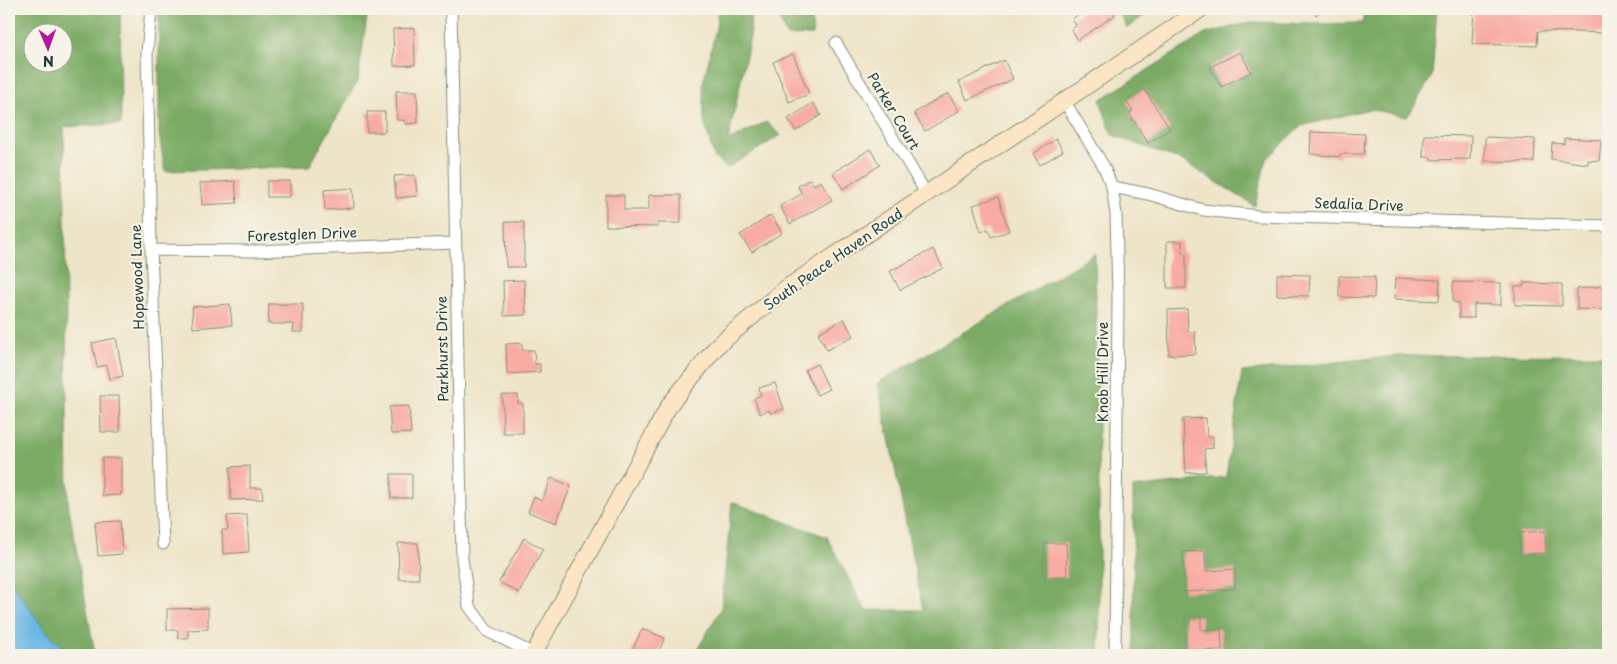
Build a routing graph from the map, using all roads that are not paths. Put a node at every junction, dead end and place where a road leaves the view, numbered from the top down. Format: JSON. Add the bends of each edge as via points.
{"nodes":[{"id":1,"x":151,"y":9,"type":"edge"},
{"id":2,"x":451,"y":9,"type":"edge"},
{"id":3,"x":1201,"y":9,"type":"edge"},
{"id":4,"x":836,"y":44,"type":"dead end"},
{"id":5,"x":1065,"y":102,"type":"junction"},
{"id":6,"x":1112,"y":187,"type":"junction"},
{"id":7,"x":926,"y":193,"type":"junction"},
{"id":8,"x":1608,"y":226,"type":"edge"},
{"id":9,"x":455,"y":243,"type":"junction"},
{"id":10,"x":150,"y":250,"type":"junction"},
{"id":11,"x":163,"y":544,"type":"dead end"},
{"id":12,"x":533,"y":655,"type":"edge"},
{"id":13,"x":1115,"y":655,"type":"edge"}],
"edges":[{"from":1,"to":10,"type":"street","name":"Hopewood Lane","via":[[147,53]]},
{"from":2,"to":9,"type":"street","name":"Parkhurst Drive"},
{"from":3,"to":5,"type":"main road","name":"South Peace Haven Road"},
{"from":4,"to":7,"type":"street","name":"Parker Court"},
{"from":5,"to":6,"type":"street","name":"Knob Hill Drive","via":[[1104,167]]},
{"from":5,"to":7,"type":"main road","name":"South Peace Haven Road"},
{"from":6,"to":8,"type":"street","name":"Sedalia Drive","via":[[1203,210],[1259,216]]},
{"from":6,"to":13,"type":"street","name":"Knob Hill Drive","via":[[1118,287]]},
{"from":7,"to":12,"type":"main road","name":"South Peace Haven Road","via":[[786,289],[718,345],[670,404]]},
{"from":9,"to":10,"type":"street","name":"Forestglen Drive","via":[[255,251]]},
{"from":9,"to":12,"type":"street","name":"Parkhurst Drive","via":[[462,559],[469,606],[487,631]]},
{"from":10,"to":11,"type":"street","name":"Hopewood Lane"}]}
